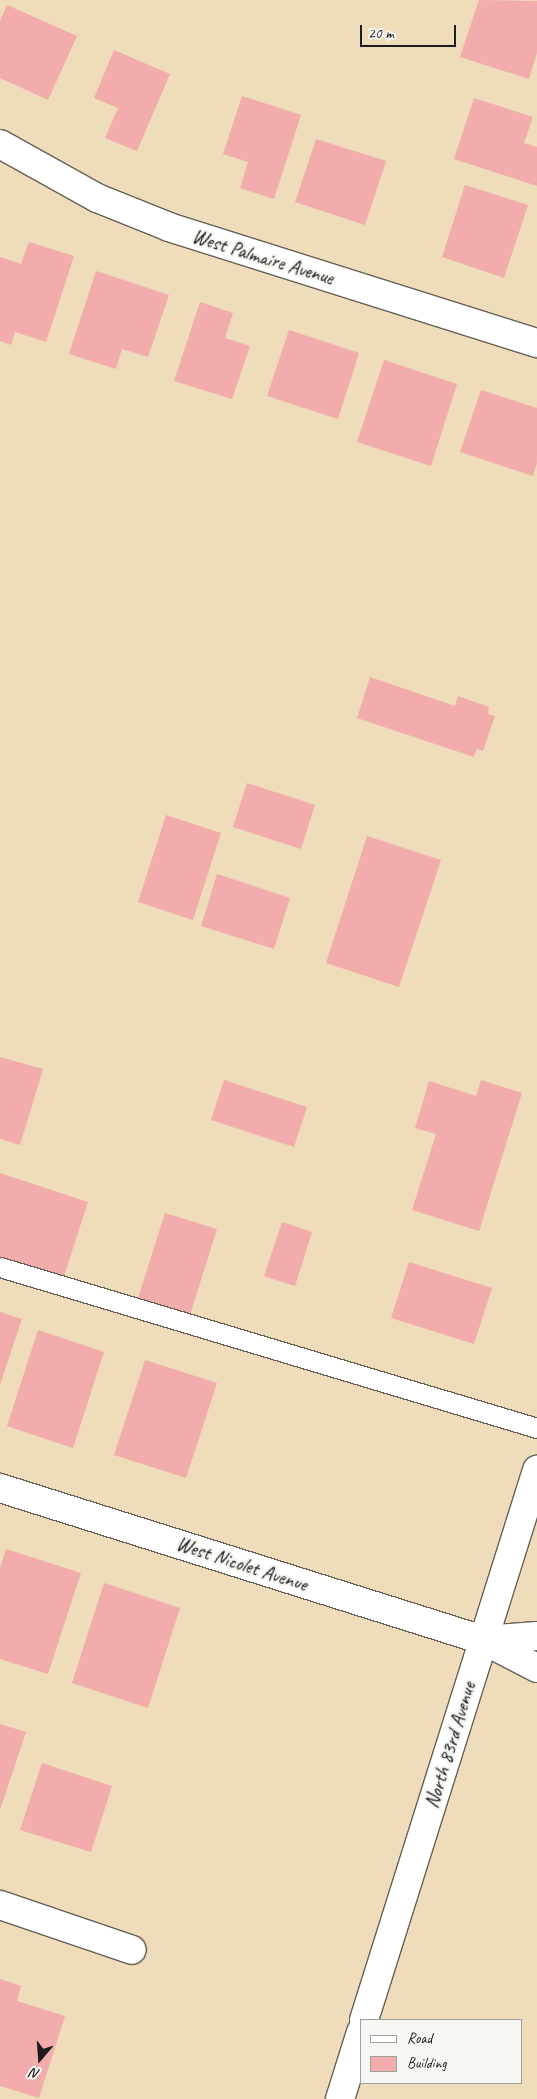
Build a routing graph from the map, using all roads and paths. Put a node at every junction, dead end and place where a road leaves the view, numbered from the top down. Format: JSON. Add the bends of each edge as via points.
{"nodes":[{"id":1,"x":0,"y":144,"type":"edge"},
{"id":2,"x":537,"y":343,"type":"edge"},
{"id":3,"x":0,"y":1266,"type":"edge"},
{"id":4,"x":537,"y":1428,"type":"edge"},
{"id":5,"x":537,"y":1470,"type":"edge"},
{"id":6,"x":0,"y":1488,"type":"edge"},
{"id":7,"x":537,"y":1636,"type":"edge"},
{"id":8,"x":483,"y":1640,"type":"junction"},
{"id":9,"x":537,"y":1668,"type":"edge"},
{"id":10,"x":0,"y":1904,"type":"edge"},
{"id":11,"x":132,"y":1950,"type":"dead end"},
{"id":12,"x":364,"y":2019,"type":"edge"},
{"id":13,"x":360,"y":2035,"type":"edge"},
{"id":14,"x":340,"y":2099,"type":"edge"}],
"edges":[{"from":1,"to":2,"type":"street","name":"West Palmaire Avenue","via":[[97,198],[169,227]]},
{"from":3,"to":4,"type":"lane"},
{"from":5,"to":8,"type":"street","name":"North 83rd Avenue"},
{"from":6,"to":8,"type":"street","name":"West Nicolet Avenue"},
{"from":7,"to":8,"type":"street"},
{"from":8,"to":9,"type":"street"},
{"from":8,"to":12,"type":"street","name":"North 83rd Avenue"},
{"from":10,"to":11,"type":"street"},
{"from":13,"to":14,"type":"street"}]}
